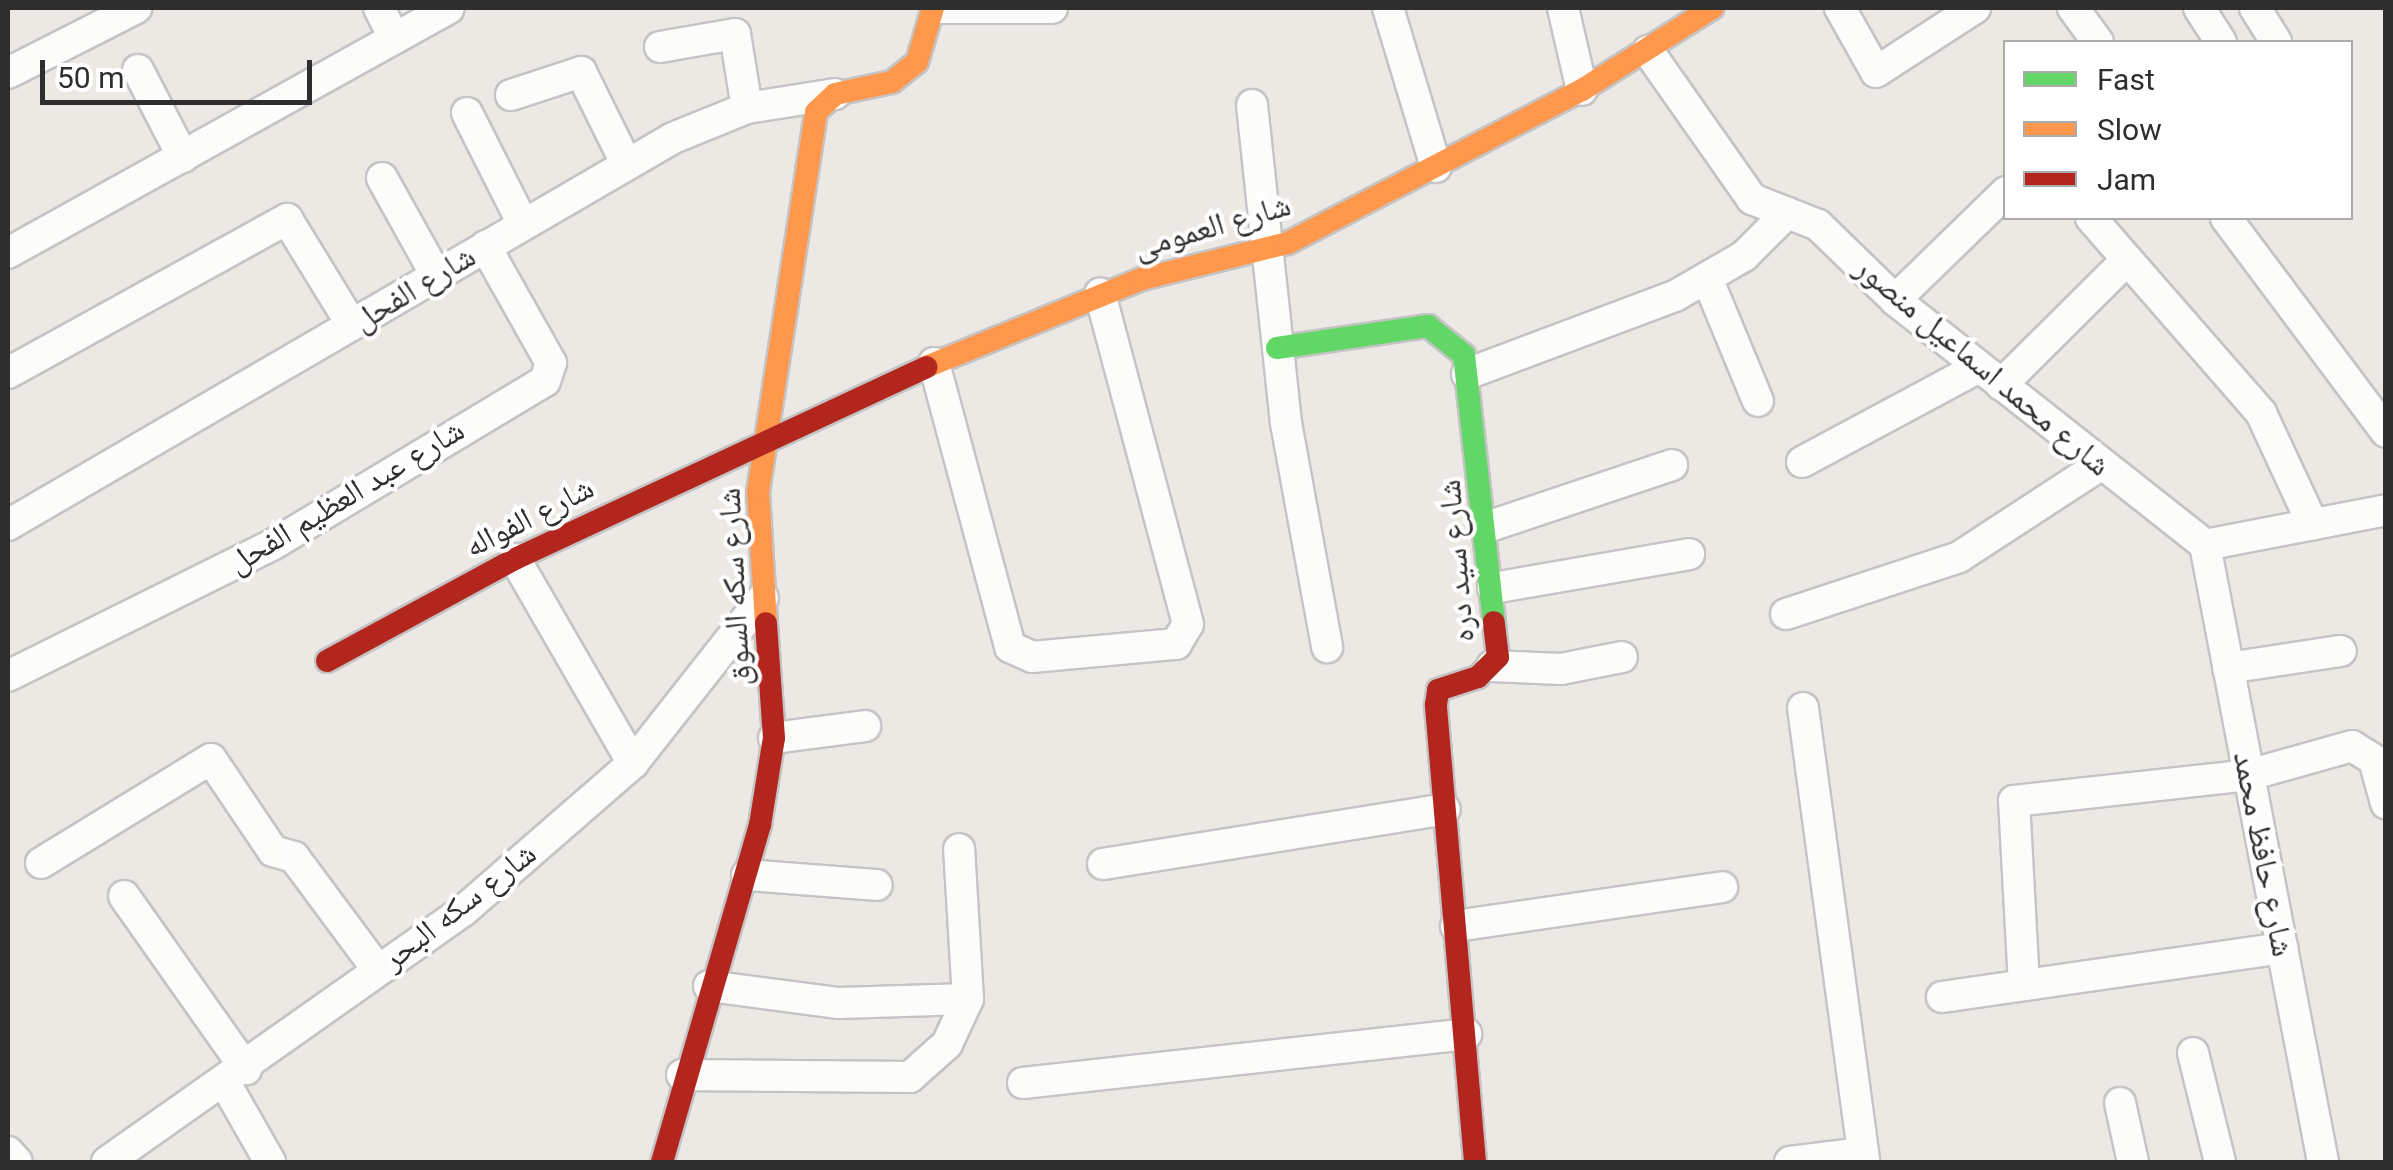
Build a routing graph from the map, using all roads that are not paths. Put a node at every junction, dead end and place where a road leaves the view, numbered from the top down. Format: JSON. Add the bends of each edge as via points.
{"nodes":[{"id":1,"x":136,"y":8,"type":"edge"},
{"id":2,"x":380,"y":8,"type":"edge"},
{"id":3,"x":449,"y":8,"type":"edge"},
{"id":4,"x":935,"y":8,"type":"edge"},
{"id":5,"x":1052,"y":8,"type":"edge"},
{"id":6,"x":1388,"y":8,"type":"edge"},
{"id":7,"x":1563,"y":8,"type":"edge"},
{"id":8,"x":1712,"y":8,"type":"edge"},
{"id":9,"x":1840,"y":8,"type":"edge"},
{"id":10,"x":1975,"y":8,"type":"edge"},
{"id":11,"x":2073,"y":8,"type":"edge"},
{"id":12,"x":2199,"y":8,"type":"edge"},
{"id":13,"x":2255,"y":8,"type":"edge"},
{"id":14,"x":394,"y":38,"type":"junction"},
{"id":15,"x":2097,"y":40,"type":"edge"},
{"id":16,"x":2220,"y":40,"type":"edge"},
{"id":17,"x":2275,"y":40,"type":"edge"},
{"id":18,"x":660,"y":47,"type":"dead end"},
{"id":19,"x":1648,"y":51,"type":"junction"},
{"id":20,"x":138,"y":70,"type":"dead end"},
{"id":21,"x":8,"y":73,"type":"edge"},
{"id":22,"x":1582,"y":90,"type":"junction"},
{"id":23,"x":835,"y":94,"type":"junction"},
{"id":24,"x":511,"y":95,"type":"dead end"},
{"id":25,"x":1252,"y":104,"type":"dead end"},
{"id":26,"x":747,"y":108,"type":"junction"},
{"id":27,"x":467,"y":113,"type":"dead end"},
{"id":28,"x":183,"y":156,"type":"junction"},
{"id":29,"x":626,"y":163,"type":"junction"},
{"id":30,"x":1436,"y":167,"type":"junction"},
{"id":31,"x":382,"y":178,"type":"dead end"},
{"id":32,"x":2003,"y":195,"type":"edge"},
{"id":33,"x":1787,"y":213,"type":"junction"},
{"id":34,"x":2093,"y":220,"type":"edge"},
{"id":35,"x":2227,"y":220,"type":"edge"},
{"id":36,"x":522,"y":222,"type":"junction"},
{"id":37,"x":10,"y":246,"type":"edge"},
{"id":38,"x":484,"y":246,"type":"junction"},
{"id":39,"x":1265,"y":250,"type":"junction"},
{"id":40,"x":2126,"y":261,"type":"junction"},
{"id":41,"x":436,"y":275,"type":"junction"},
{"id":42,"x":1707,"y":278,"type":"junction"},
{"id":43,"x":1100,"y":294,"type":"junction"},
{"id":44,"x":1895,"y":300,"type":"junction"},
{"id":45,"x":352,"y":325,"type":"junction"},
{"id":46,"x":1277,"y":348,"type":"junction"},
{"id":47,"x":934,"y":363,"type":"junction"},
{"id":48,"x":8,"y":373,"type":"edge"},
{"id":49,"x":1467,"y":374,"type":"junction"},
{"id":50,"x":1990,"y":376,"type":"junction"},
{"id":51,"x":1758,"y":401,"type":"dead end"},
{"id":52,"x":2386,"y":432,"type":"edge"},
{"id":53,"x":764,"y":438,"type":"junction"},
{"id":54,"x":1802,"y":462,"type":"dead end"},
{"id":55,"x":2100,"y":465,"type":"junction"},
{"id":56,"x":1672,"y":466,"type":"dead end"},
{"id":57,"x":2386,"y":510,"type":"edge"},
{"id":58,"x":8,"y":525,"type":"edge"},
{"id":59,"x":2313,"y":525,"type":"junction"},
{"id":60,"x":1490,"y":526,"type":"junction"},
{"id":61,"x":2204,"y":545,"type":"junction"},
{"id":62,"x":1688,"y":554,"type":"dead end"},
{"id":63,"x":516,"y":559,"type":"junction"},
{"id":64,"x":1493,"y":588,"type":"junction"},
{"id":65,"x":763,"y":598,"type":"junction"},
{"id":66,"x":1786,"y":614,"type":"dead end"},
{"id":67,"x":1328,"y":647,"type":"dead end"},
{"id":68,"x":2341,"y":651,"type":"dead end"},
{"id":69,"x":1622,"y":657,"type":"dead end"},
{"id":70,"x":327,"y":661,"type":"dead end"},
{"id":71,"x":1492,"y":666,"type":"junction"},
{"id":72,"x":2228,"y":668,"type":"junction"},
{"id":73,"x":8,"y":676,"type":"edge"},
{"id":74,"x":1803,"y":708,"type":"dead end"},
{"id":75,"x":865,"y":726,"type":"dead end"},
{"id":76,"x":774,"y":738,"type":"junction"},
{"id":77,"x":633,"y":763,"type":"junction"},
{"id":78,"x":2249,"y":774,"type":"junction"},
{"id":79,"x":2386,"y":803,"type":"edge"},
{"id":80,"x":1446,"y":810,"type":"junction"},
{"id":81,"x":959,"y":849,"type":"dead end"},
{"id":82,"x":41,"y":863,"type":"dead end"},
{"id":83,"x":1103,"y":864,"type":"dead end"},
{"id":84,"x":747,"y":875,"type":"junction"},
{"id":85,"x":877,"y":885,"type":"dead end"},
{"id":86,"x":1722,"y":886,"type":"dead end"},
{"id":87,"x":124,"y":896,"type":"dead end"},
{"id":88,"x":1456,"y":926,"type":"junction"},
{"id":89,"x":2282,"y":948,"type":"junction"},
{"id":90,"x":378,"y":970,"type":"junction"},
{"id":91,"x":2024,"y":985,"type":"junction"},
{"id":92,"x":709,"y":986,"type":"junction"},
{"id":93,"x":1942,"y":997,"type":"dead end"},
{"id":94,"x":968,"y":999,"type":"junction"},
{"id":95,"x":1466,"y":1034,"type":"junction"},
{"id":96,"x":2193,"y":1053,"type":"dead end"},
{"id":97,"x":682,"y":1075,"type":"junction"},
{"id":98,"x":236,"y":1076,"type":"junction"},
{"id":99,"x":1024,"y":1083,"type":"dead end"},
{"id":100,"x":2120,"y":1103,"type":"dead end"},
{"id":101,"x":8,"y":1152,"type":"edge"},
{"id":102,"x":1863,"y":1158,"type":"edge"},
{"id":103,"x":16,"y":1162,"type":"edge"},
{"id":104,"x":107,"y":1162,"type":"edge"},
{"id":105,"x":270,"y":1162,"type":"edge"},
{"id":106,"x":662,"y":1162,"type":"edge"},
{"id":107,"x":1474,"y":1162,"type":"edge"},
{"id":108,"x":1790,"y":1162,"type":"edge"},
{"id":109,"x":2133,"y":1162,"type":"edge"},
{"id":110,"x":2220,"y":1162,"type":"edge"},
{"id":111,"x":2323,"y":1162,"type":"edge"}],
"edges":[{"from":1,"to":21,"type":"street"},
{"from":2,"to":14,"type":"street"},
{"from":3,"to":14,"type":"street"},
{"from":4,"to":5,"type":"street"},
{"from":4,"to":23,"type":"street","via":[[918,62],[892,82]]},
{"from":6,"to":30,"type":"street"},
{"from":7,"to":22,"type":"street"},
{"from":8,"to":19,"type":"street","name":"شارع العمومى"},
{"from":9,"to":10,"type":"street","via":[[1876,72]]},
{"from":11,"to":15,"type":"street"},
{"from":12,"to":16,"type":"street"},
{"from":13,"to":17,"type":"street"},
{"from":14,"to":28,"type":"street"},
{"from":18,"to":26,"type":"street","via":[[735,34]]},
{"from":19,"to":22,"type":"street","name":"شارع العمومى"},
{"from":19,"to":33,"type":"street","name":"شارع محمد اسماعيل منصور","via":[[1738,185]]},
{"from":20,"to":28,"type":"street"},
{"from":22,"to":30,"type":"street","name":"شارع العمومى"},
{"from":23,"to":26,"type":"street","name":"شارع الفحل"},
{"from":23,"to":53,"type":"street","name":"شارع سكه السوق","via":[[816,112]]},
{"from":24,"to":29,"type":"street","via":[[581,72]]},
{"from":25,"to":39,"type":"street"},
{"from":26,"to":29,"type":"street","name":"شارع الفحل"},
{"from":27,"to":36,"type":"street"},
{"from":28,"to":37,"type":"street"},
{"from":29,"to":36,"type":"street","name":"شارع الفحل"},
{"from":30,"to":39,"type":"street","name":"شارع العمومى"},
{"from":31,"to":41,"type":"street"},
{"from":32,"to":44,"type":"street"},
{"from":33,"to":42,"type":"street"},
{"from":33,"to":44,"type":"street","name":"شارع محمد اسماعيل منصور","via":[[1818,225]]},
{"from":34,"to":40,"type":"street"},
{"from":35,"to":52,"type":"street"},
{"from":36,"to":38,"type":"street","name":"شارع الفحل"},
{"from":38,"to":41,"type":"street","name":"شارع الفحل"},
{"from":38,"to":73,"type":"street","name":"شارع عبد العظيم الفحل","via":[[551,363],[545,380],[272,545]]},
{"from":39,"to":43,"type":"street","name":"شارع العمومى"},
{"from":39,"to":46,"type":"street"},
{"from":40,"to":50,"type":"street"},
{"from":40,"to":59,"type":"street","via":[[2275,437]]},
{"from":41,"to":45,"type":"street","name":"شارع الفحل"},
{"from":42,"to":49,"type":"street","via":[[1536,356]]},
{"from":42,"to":51,"type":"street"},
{"from":43,"to":47,"type":"street","name":"شارع العمومى"},
{"from":43,"to":47,"type":"street","via":[[1188,634],[1176,644],[1032,657],[1006,639]]},
{"from":44,"to":50,"type":"street","name":"شارع محمد اسماعيل منصور"},
{"from":45,"to":48,"type":"street","via":[[287,219]]},
{"from":45,"to":58,"type":"street","name":"شارع الفحل"},
{"from":46,"to":49,"type":"street","name":"شارع سيد دره","via":[[1428,326],[1464,355]]},
{"from":46,"to":67,"type":"street"},
{"from":47,"to":53,"type":"street","name":"شارع العمومى"},
{"from":49,"to":60,"type":"street","name":"شارع سيد دره"},
{"from":50,"to":54,"type":"street"},
{"from":50,"to":55,"type":"street","name":"شارع محمد اسماعيل منصور"},
{"from":53,"to":63,"type":"street","name":"شارع الفواله"},
{"from":53,"to":65,"type":"street","name":"شارع سكه السوق","via":[[756,514]]},
{"from":55,"to":61,"type":"street","name":"شارع محمد اسماعيل منصور"},
{"from":55,"to":66,"type":"street","via":[[1960,557]]},
{"from":56,"to":60,"type":"street"},
{"from":57,"to":59,"type":"street"},
{"from":59,"to":61,"type":"street"},
{"from":60,"to":64,"type":"street","name":"شارع سيد دره"},
{"from":61,"to":72,"type":"street","name":"شارع حافظ محمد"},
{"from":62,"to":64,"type":"street"},
{"from":63,"to":70,"type":"street","name":"شارع الفواله"},
{"from":63,"to":77,"type":"street"},
{"from":64,"to":71,"type":"street","name":"شارع سيد دره"},
{"from":65,"to":76,"type":"street","name":"شارع سكه السوق"},
{"from":65,"to":77,"type":"street","name":"شارع سكه البحر"},
{"from":68,"to":72,"type":"street"},
{"from":69,"to":71,"type":"street","via":[[1561,669]]},
{"from":71,"to":80,"type":"street","name":"شارع سيد دره","via":[[1438,690]]},
{"from":72,"to":78,"type":"street","name":"شارع حافظ محمد"},
{"from":74,"to":102,"type":"street"},
{"from":75,"to":76,"type":"street"},
{"from":76,"to":84,"type":"street","name":"شارع سكه السوق"},
{"from":77,"to":90,"type":"street","name":"شارع سكه البحر","via":[[463,911]]},
{"from":78,"to":79,"type":"street","via":[[2352,746],[2374,760]]},
{"from":78,"to":89,"type":"street","name":"شارع حافظ محمد"},
{"from":78,"to":91,"type":"street","via":[[2010,806]]},
{"from":80,"to":83,"type":"street"},
{"from":80,"to":88,"type":"street","name":"شارع سيد دره"},
{"from":81,"to":94,"type":"street"},
{"from":82,"to":90,"type":"street","via":[[212,759],[272,851],[294,857]]},
{"from":84,"to":85,"type":"street"},
{"from":84,"to":92,"type":"street","name":"شارع سكه السوق"},
{"from":86,"to":88,"type":"street"},
{"from":87,"to":98,"type":"street"},
{"from":88,"to":95,"type":"street","name":"شارع سيد دره"},
{"from":89,"to":91,"type":"street"},
{"from":89,"to":111,"type":"street","name":"شارع حافظ محمد"},
{"from":90,"to":98,"type":"street","name":"شارع سكه البحر"},
{"from":91,"to":93,"type":"street"},
{"from":92,"to":94,"type":"street","via":[[820,1002]]},
{"from":92,"to":97,"type":"street","name":"شارع سكه السوق"},
{"from":94,"to":97,"type":"street","via":[[947,1044],[910,1077]]},
{"from":95,"to":99,"type":"street"},
{"from":95,"to":107,"type":"street","name":"شارع سيد دره"},
{"from":96,"to":110,"type":"street"},
{"from":97,"to":106,"type":"street","name":"شارع سكه السوق"},
{"from":98,"to":104,"type":"street","name":"شارع سكه البحر"},
{"from":98,"to":105,"type":"street"},
{"from":100,"to":109,"type":"street"},
{"from":101,"to":103,"type":"street"},
{"from":102,"to":108,"type":"street"}]}
